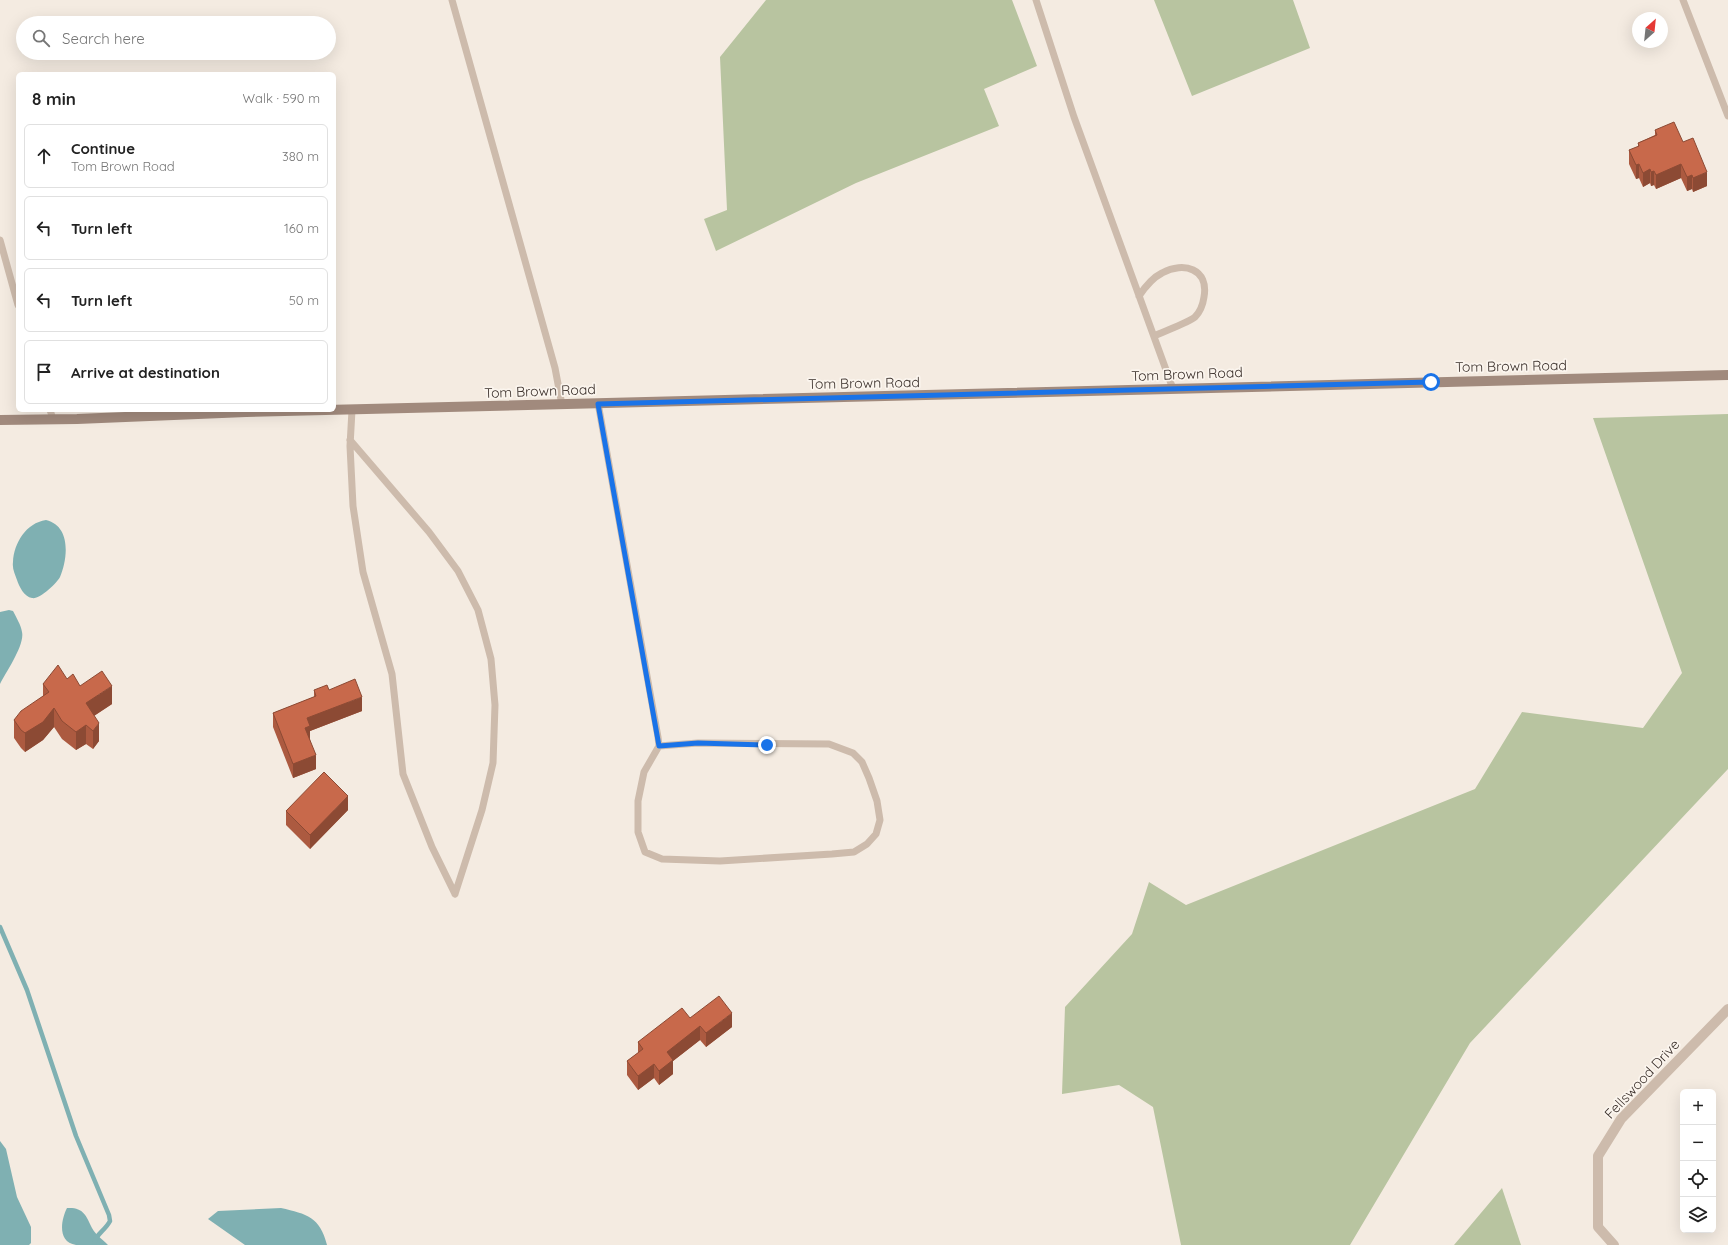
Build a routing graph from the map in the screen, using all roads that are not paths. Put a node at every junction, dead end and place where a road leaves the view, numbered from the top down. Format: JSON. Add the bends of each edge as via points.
{"nodes":[{"id":1,"x":452,"y":0,"type":"edge"},
{"id":2,"x":1036,"y":0,"type":"edge"},
{"id":3,"x":1683,"y":0,"type":"edge"},
{"id":4,"x":1728,"y":116,"type":"edge"},
{"id":5,"x":0,"y":240,"type":"edge"},
{"id":6,"x":1139,"y":296,"type":"junction"},
{"id":7,"x":16,"y":299,"type":"edge"},
{"id":8,"x":1154,"y":336,"type":"junction"},
{"id":9,"x":1728,"y":375,"type":"edge"},
{"id":10,"x":1173,"y":389,"type":"junction"},
{"id":11,"x":562,"y":404,"type":"junction"},
{"id":12,"x":598,"y":404,"type":"junction"},
{"id":13,"x":336,"y":410,"type":"edge"},
{"id":14,"x":352,"y":410,"type":"junction"},
{"id":15,"x":202,"y":412,"type":"edge"},
{"id":16,"x":51,"y":414,"type":"edge"},
{"id":17,"x":0,"y":420,"type":"edge"},
{"id":18,"x":350,"y":440,"type":"junction"},
{"id":19,"x":659,"y":746,"type":"junction"},
{"id":20,"x":1728,"y":1009,"type":"edge"},
{"id":21,"x":1614,"y":1245,"type":"edge"}],
"edges":[{"from":1,"to":11,"type":"lane","via":[[555,368]]},
{"from":2,"to":6,"type":"lane","via":[[1074,117]]},
{"from":3,"to":4,"type":"lane"},
{"from":5,"to":7,"type":"lane"},
{"from":6,"to":8,"type":"lane"},
{"from":6,"to":8,"type":"lane","via":[[1148,283],[1162,272],[1181,267],[1189,268],[1199,273],[1203,279],[1205,291],[1202,306],[1195,317]]},
{"from":8,"to":10,"type":"lane"},
{"from":9,"to":10,"type":"street","name":"Tom Brown Road"},
{"from":10,"to":12,"type":"street","name":"Tom Brown Road"},
{"from":11,"to":12,"type":"street","name":"Tom Brown Road"},
{"from":11,"to":14,"type":"street","name":"Tom Brown Road"},
{"from":12,"to":19,"type":"lane"},
{"from":13,"to":14,"type":"street","name":"Tom Brown Road"},
{"from":14,"to":18,"type":"lane"},
{"from":15,"to":16,"type":"street","name":"Tom Brown Road"},
{"from":16,"to":17,"type":"street","name":"Tom Brown Road"},
{"from":18,"to":18,"type":"lane","via":[[353,506],[364,572],[392,674],[403,774],[432,847],[455,894],[482,810],[493,763],[495,705],[491,658],[478,610],[458,571],[429,532]]},
{"from":19,"to":19,"type":"lane","via":[[644,772],[638,801],[638,832],[645,852],[650,855],[662,859],[720,861],[854,852],[867,844],[876,834],[880,820],[869,778],[862,762],[853,753],[842,748],[829,744],[698,743]]},
{"from":20,"to":21,"type":"street","name":"Fellswood Drive","via":[[1621,1119],[1598,1156],[1598,1227]]}]}
